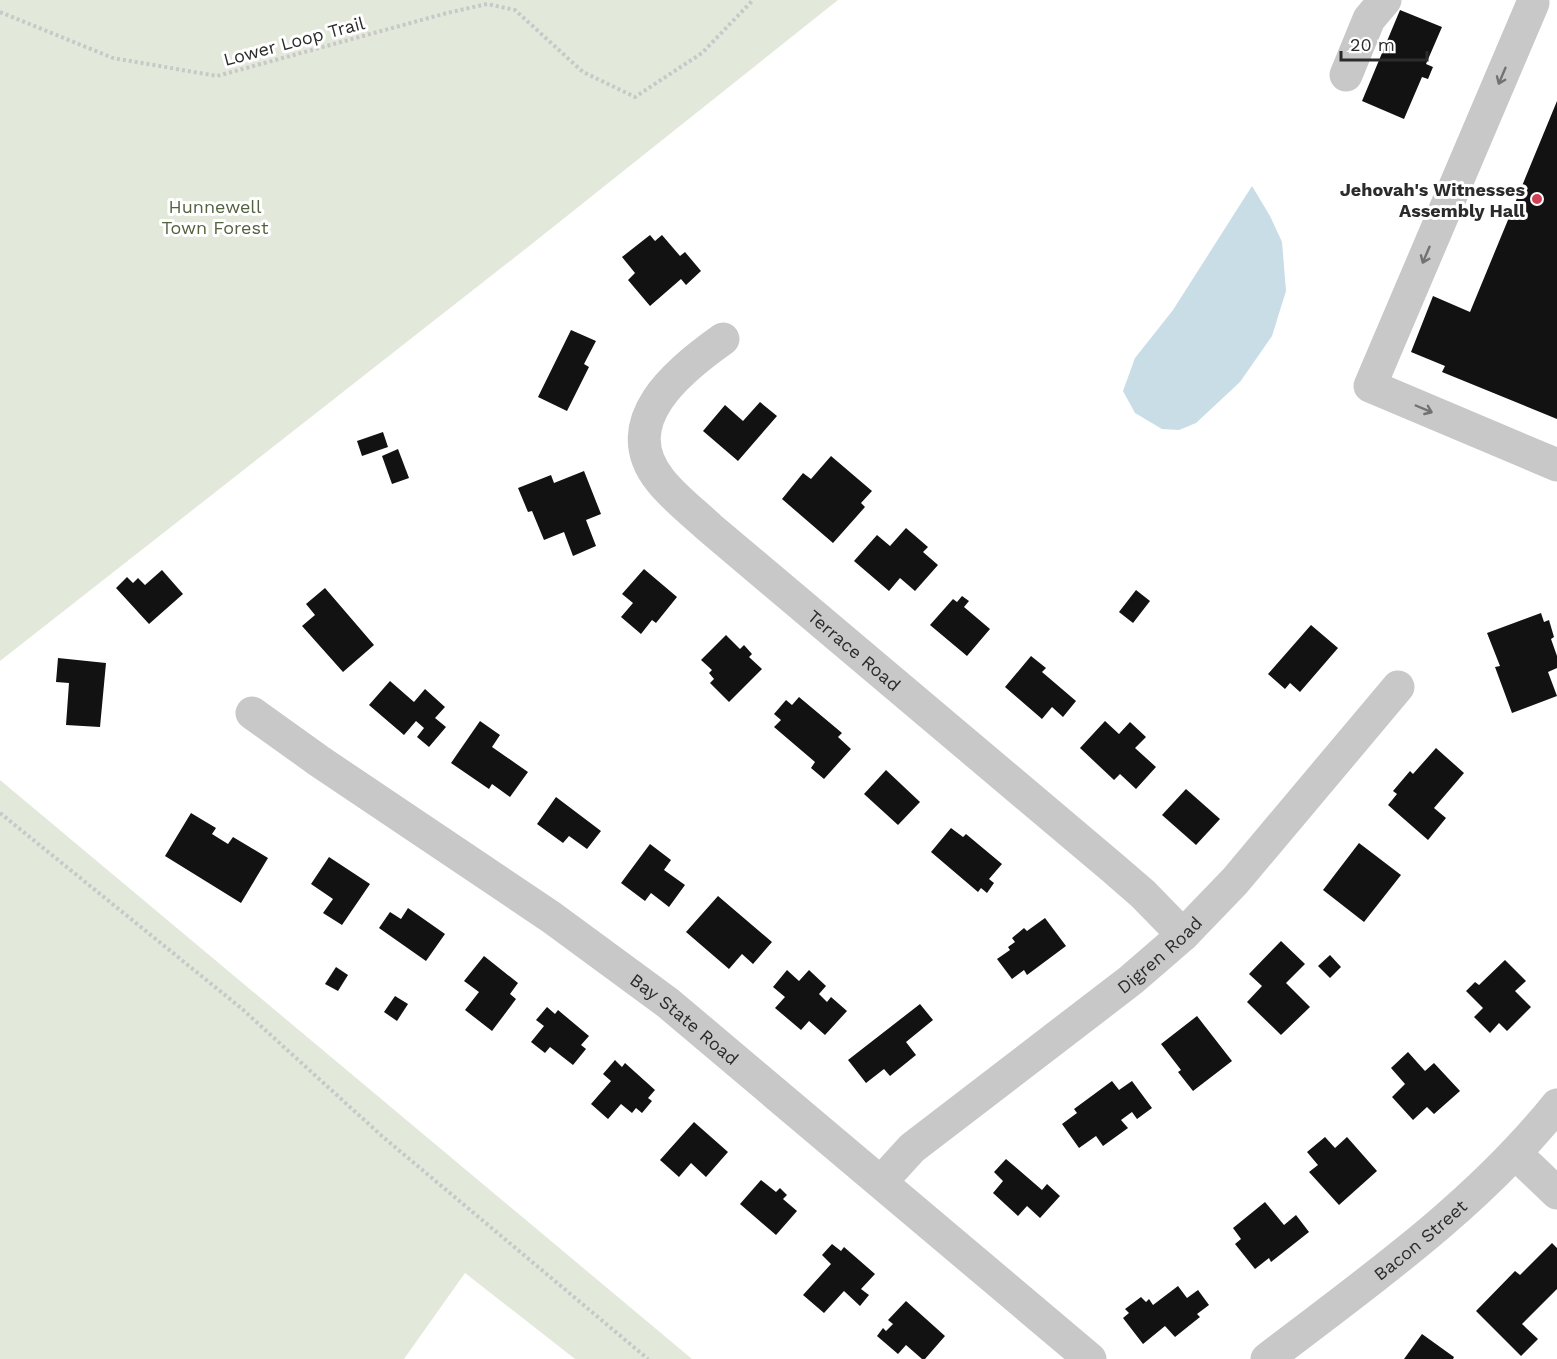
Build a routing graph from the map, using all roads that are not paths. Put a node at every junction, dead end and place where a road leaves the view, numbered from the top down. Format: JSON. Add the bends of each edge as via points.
{"nodes":[{"id":1,"x":1385,"y":0,"type":"edge"},
{"id":2,"x":1539,"y":5,"type":"edge"},
{"id":3,"x":1346,"y":75,"type":"dead end"},
{"id":4,"x":723,"y":339,"type":"dead end"},
{"id":5,"x":1557,"y":465,"type":"edge"},
{"id":6,"x":1398,"y":687,"type":"dead end"},
{"id":7,"x":252,"y":713,"type":"dead end"},
{"id":8,"x":1183,"y":935,"type":"junction"},
{"id":9,"x":1557,"y":1105,"type":"edge"},
{"id":10,"x":1515,"y":1153,"type":"junction"},
{"id":11,"x":881,"y":1182,"type":"junction"},
{"id":12,"x":1557,"y":1193,"type":"edge"},
{"id":13,"x":1090,"y":1359,"type":"edge"},
{"id":14,"x":1267,"y":1359,"type":"edge"}],
"edges":[{"from":1,"to":3,"type":"street","via":[[1370,20]]},
{"from":2,"to":5,"type":"street","one_way":true,"via":[[1370,386]]},
{"from":4,"to":8,"type":"street","name":"Terrace Road","via":[[679,372],[650,411],[644,434],[648,459],[659,479],[710,528],[1120,874]]},
{"from":6,"to":8,"type":"street","name":"Digren Road","via":[[1235,881]]},
{"from":7,"to":11,"type":"street","name":"Bay State Road","via":[[619,966]]},
{"from":8,"to":11,"type":"street","name":"Digren Road","via":[[1131,980],[912,1148]]},
{"from":9,"to":10,"type":"street","name":"Bacon Street"},
{"from":10,"to":12,"type":"street"},
{"from":10,"to":14,"type":"street","name":"Bacon Street","via":[[1430,1232]]},
{"from":11,"to":13,"type":"street","name":"Bay State Road"}]}
